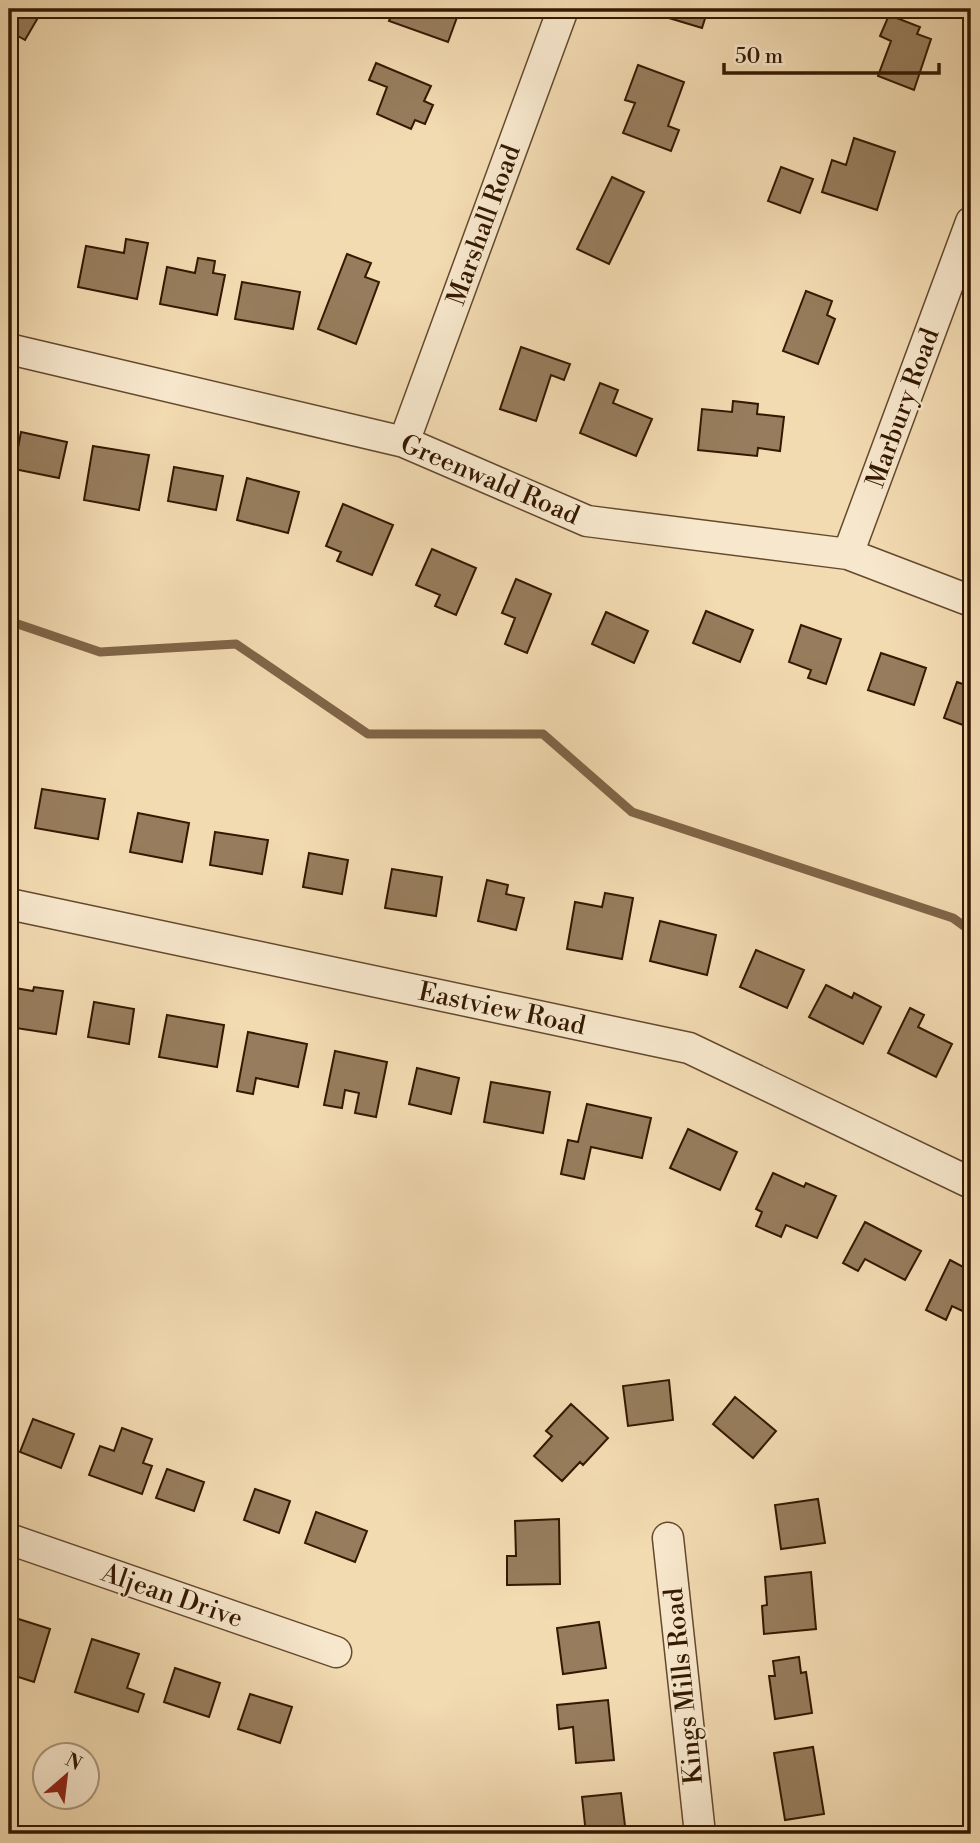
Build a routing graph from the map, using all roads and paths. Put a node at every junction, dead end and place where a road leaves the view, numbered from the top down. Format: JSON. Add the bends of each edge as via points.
{"nodes":[{"id":1,"x":563,"y":9,"type":"edge"},
{"id":2,"x":971,"y":222,"type":"edge"},
{"id":3,"x":9,"y":349,"type":"edge"},
{"id":4,"x":404,"y":442,"type":"junction"},
{"id":5,"x":848,"y":554,"type":"junction"},
{"id":6,"x":971,"y":601,"type":"edge"},
{"id":7,"x":9,"y":904,"type":"edge"},
{"id":8,"x":971,"y":1183,"type":"edge"},
{"id":9,"x":668,"y":1538,"type":"dead end"},
{"id":10,"x":9,"y":1539,"type":"edge"},
{"id":11,"x":336,"y":1652,"type":"dead end"},
{"id":12,"x":700,"y":1834,"type":"edge"}],
"edges":[{"from":1,"to":4,"type":"street","name":"Marshall Road"},
{"from":2,"to":5,"type":"street","name":"Marbury Road"},
{"from":3,"to":4,"type":"street","name":"Greenwald Road"},
{"from":4,"to":5,"type":"street","name":"Greenwald Road","via":[[587,521]]},
{"from":5,"to":6,"type":"street","name":"Greenwald Road"},
{"from":7,"to":8,"type":"street","name":"Eastview Road","via":[[689,1048]]},
{"from":9,"to":12,"type":"street","name":"Kings Mills Road"},
{"from":10,"to":11,"type":"street","name":"Aljean Drive"}]}
